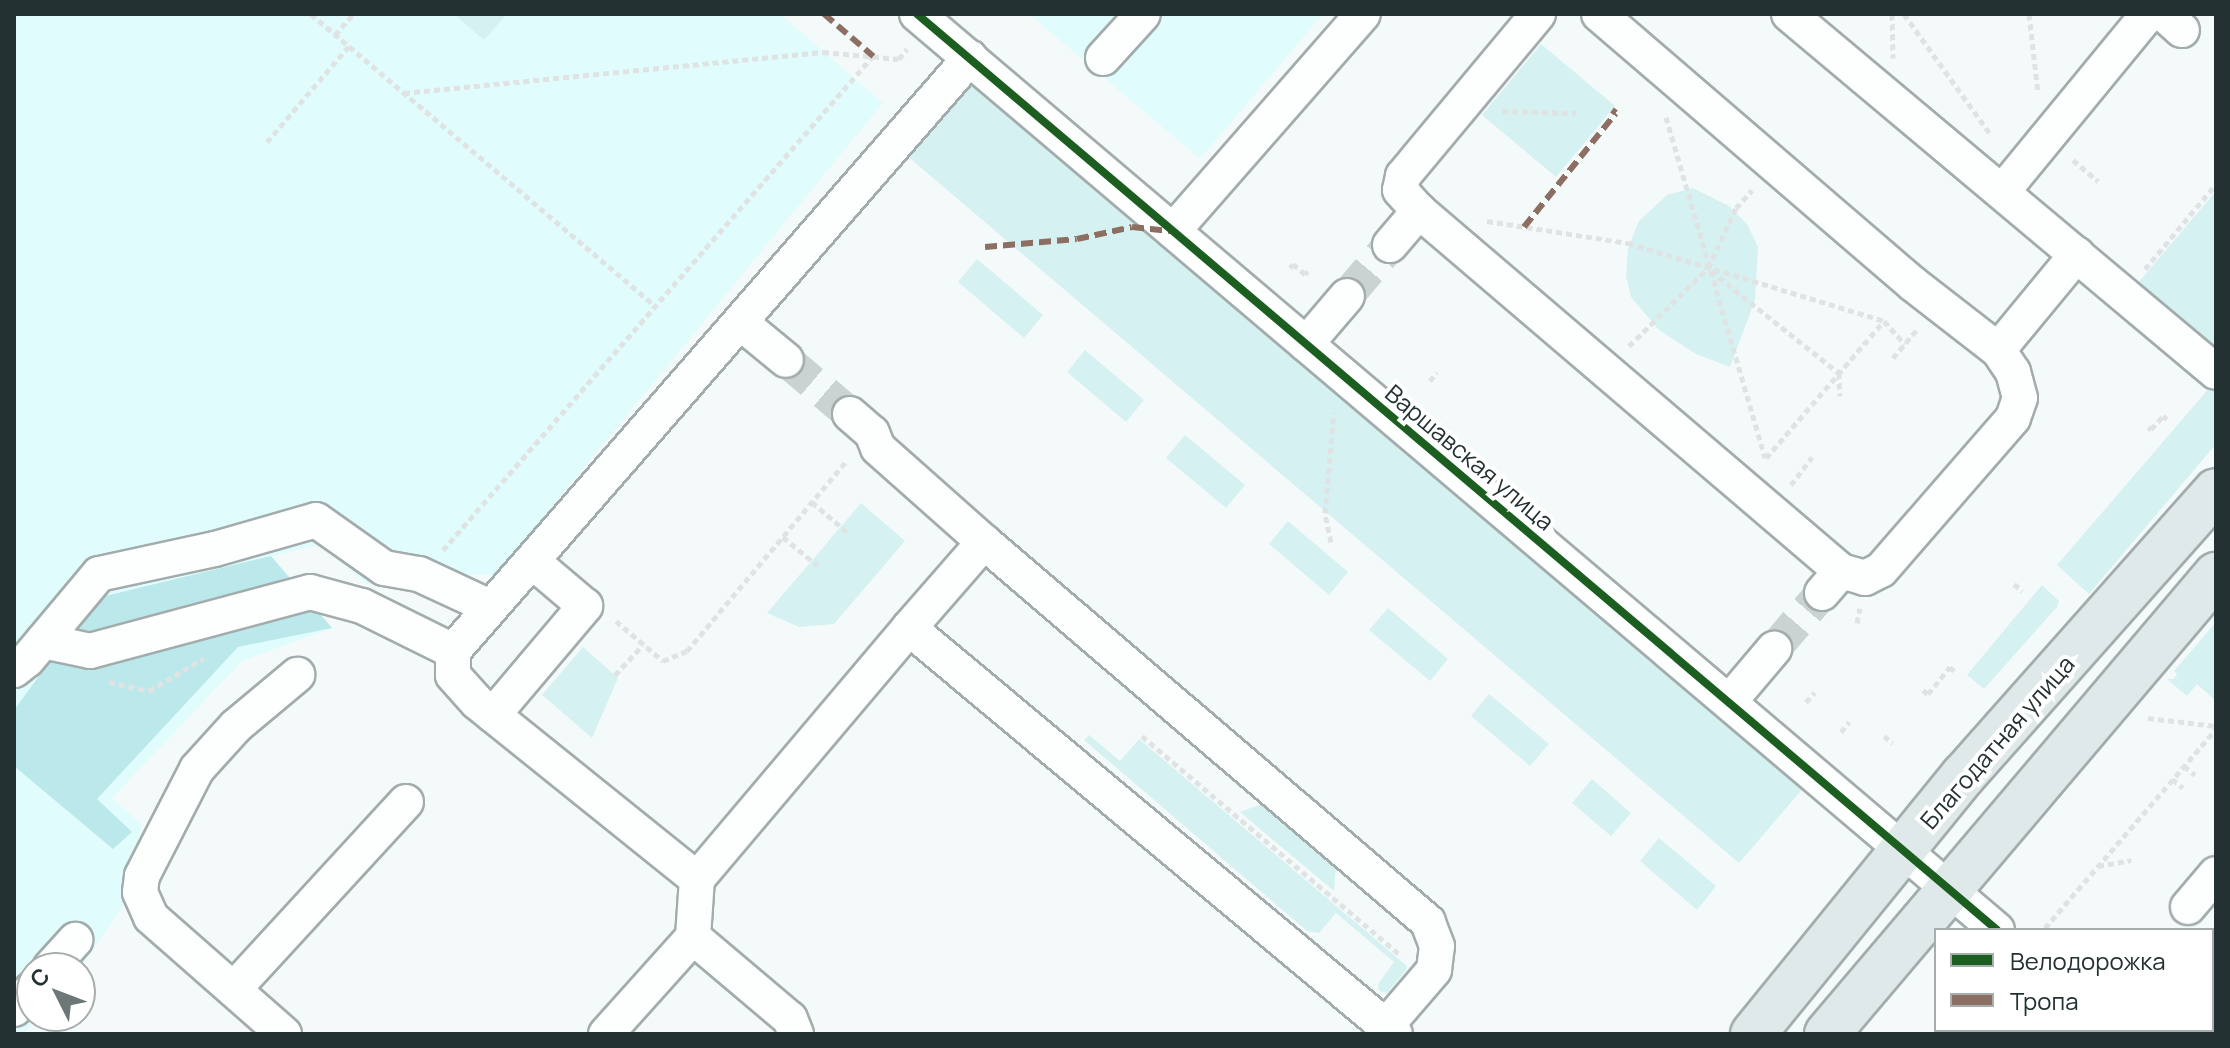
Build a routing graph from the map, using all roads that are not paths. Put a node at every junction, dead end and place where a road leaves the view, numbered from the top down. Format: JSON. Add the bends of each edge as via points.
{"nodes":[{"id":1,"x":917,"y":14,"type":"edge"},
{"id":2,"x":1143,"y":14,"type":"edge"},
{"id":3,"x":1363,"y":14,"type":"edge"},
{"id":4,"x":1538,"y":14,"type":"edge"},
{"id":5,"x":1789,"y":14,"type":"edge"},
{"id":6,"x":2148,"y":14,"type":"edge"},
{"id":7,"x":1621,"y":21,"type":"edge"},
{"id":8,"x":970,"y":58,"type":"junction"},
{"id":9,"x":1103,"y":58,"type":"dead end"},
{"id":10,"x":2002,"y":192,"type":"junction"},
{"id":11,"x":1419,"y":211,"type":"junction"},
{"id":12,"x":1173,"y":231,"type":"junction"},
{"id":13,"x":1390,"y":245,"type":"tunnel mouth"},
{"id":14,"x":2077,"y":254,"type":"junction"},
{"id":15,"x":1347,"y":296,"type":"tunnel mouth"},
{"id":16,"x":741,"y":323,"type":"junction"},
{"id":17,"x":1306,"y":344,"type":"junction"},
{"id":18,"x":1998,"y":350,"type":"junction"},
{"id":19,"x":786,"y":360,"type":"tunnel mouth"},
{"id":20,"x":2216,"y":372,"type":"edge"},
{"id":21,"x":850,"y":414,"type":"tunnel mouth"},
{"id":22,"x":2216,"y":491,"type":"edge"},
{"id":23,"x":984,"y":542,"type":"junction"},
{"id":24,"x":533,"y":562,"type":"junction"},
{"id":25,"x":2216,"y":575,"type":"edge"},
{"id":26,"x":490,"y":607,"type":"junction"},
{"id":27,"x":909,"y":628,"type":"junction"},
{"id":28,"x":43,"y":641,"type":"junction"},
{"id":29,"x":1774,"y":649,"type":"tunnel mouth"},
{"id":30,"x":453,"y":651,"type":"junction"},
{"id":31,"x":14,"y":670,"type":"edge"},
{"id":32,"x":297,"y":675,"type":"dead end"},
{"id":33,"x":1729,"y":702,"type":"junction"},
{"id":34,"x":493,"y":715,"type":"junction"},
{"id":35,"x":406,"y":802,"type":"dead end"},
{"id":36,"x":1903,"y":850,"type":"junction"},
{"id":37,"x":2216,"y":874,"type":"edge"},
{"id":38,"x":697,"y":879,"type":"junction"},
{"id":39,"x":1949,"y":889,"type":"junction"},
{"id":40,"x":2188,"y":907,"type":"dead end"},
{"id":41,"x":1995,"y":928,"type":"edge"},
{"id":42,"x":693,"y":937,"type":"junction"},
{"id":43,"x":75,"y":940,"type":"dead end"},
{"id":44,"x":64,"y":952,"type":"edge"},
{"id":45,"x":234,"y":989,"type":"junction"},
{"id":46,"x":1390,"y":1030,"type":"edge"},
{"id":47,"x":284,"y":1034,"type":"edge"},
{"id":48,"x":606,"y":1034,"type":"edge"},
{"id":49,"x":796,"y":1034,"type":"edge"},
{"id":50,"x":1753,"y":1034,"type":"edge"},
{"id":51,"x":1827,"y":1034,"type":"edge"}],
"edges":[{"from":1,"to":8,"type":"street","name":"Варшавская улица"},
{"from":2,"to":9,"type":"street"},
{"from":3,"to":12,"type":"street"},
{"from":4,"to":11,"type":"street","via":[[1403,176],[1400,190]]},
{"from":5,"to":10,"type":"street"},
{"from":6,"to":10,"type":"street"},
{"from":7,"to":18,"type":"street","via":[[1651,59]]},
{"from":8,"to":12,"type":"street","name":"Варшавская улица"},
{"from":8,"to":16,"type":"street"},
{"from":10,"to":14,"type":"street"},
{"from":11,"to":13,"type":"street"},
{"from":11,"to":18,"type":"street","via":[[1605,369],[1831,582],[1865,578],[1881,570],[2013,418],[2020,398],[2013,372]]},
{"from":12,"to":17,"type":"street","name":"Варшавская улица"},
{"from":14,"to":18,"type":"street"},
{"from":14,"to":20,"type":"street"},
{"from":15,"to":17,"type":"street"},
{"from":16,"to":19,"type":"street"},
{"from":16,"to":24,"type":"street"},
{"from":17,"to":33,"type":"street","name":"Варшавская улица"},
{"from":21,"to":23,"type":"street","via":[[872,433],[878,448]]},
{"from":22,"to":36,"type":"main road","name":"Благодатная улица"},
{"from":23,"to":27,"type":"street"},
{"from":23,"to":46,"type":"street","via":[[1428,922],[1437,946],[1434,970]]},
{"from":24,"to":26,"type":"street"},
{"from":24,"to":34,"type":"street","via":[[585,606]]},
{"from":25,"to":39,"type":"main road"},
{"from":26,"to":28,"type":"street","via":[[422,575],[384,568],[316,520],[99,574]]},
{"from":26,"to":30,"type":"street"},
{"from":27,"to":38,"type":"street"},
{"from":27,"to":46,"type":"street"},
{"from":28,"to":30,"type":"street","via":[[90,651],[310,592],[362,606]]},
{"from":28,"to":31,"type":"street"},
{"from":29,"to":33,"type":"street"},
{"from":30,"to":34,"type":"street","via":[[453,675]]},
{"from":32,"to":45,"type":"street","via":[[236,726],[197,769],[142,876],[140,892],[151,917]]},
{"from":33,"to":36,"type":"street","name":"Варшавская улица"},
{"from":34,"to":38,"type":"street"},
{"from":35,"to":45,"type":"street"},
{"from":36,"to":39,"type":"street","name":"Варшавская улица"},
{"from":36,"to":50,"type":"main road","name":"Благодатная улица"},
{"from":37,"to":40,"type":"street"},
{"from":38,"to":42,"type":"street"},
{"from":39,"to":41,"type":"street","name":"Варшавская улица"},
{"from":39,"to":51,"type":"main road"},
{"from":42,"to":48,"type":"street"},
{"from":42,"to":49,"type":"street","via":[[790,1019]]},
{"from":43,"to":44,"type":"street"},
{"from":45,"to":47,"type":"street"}]}
